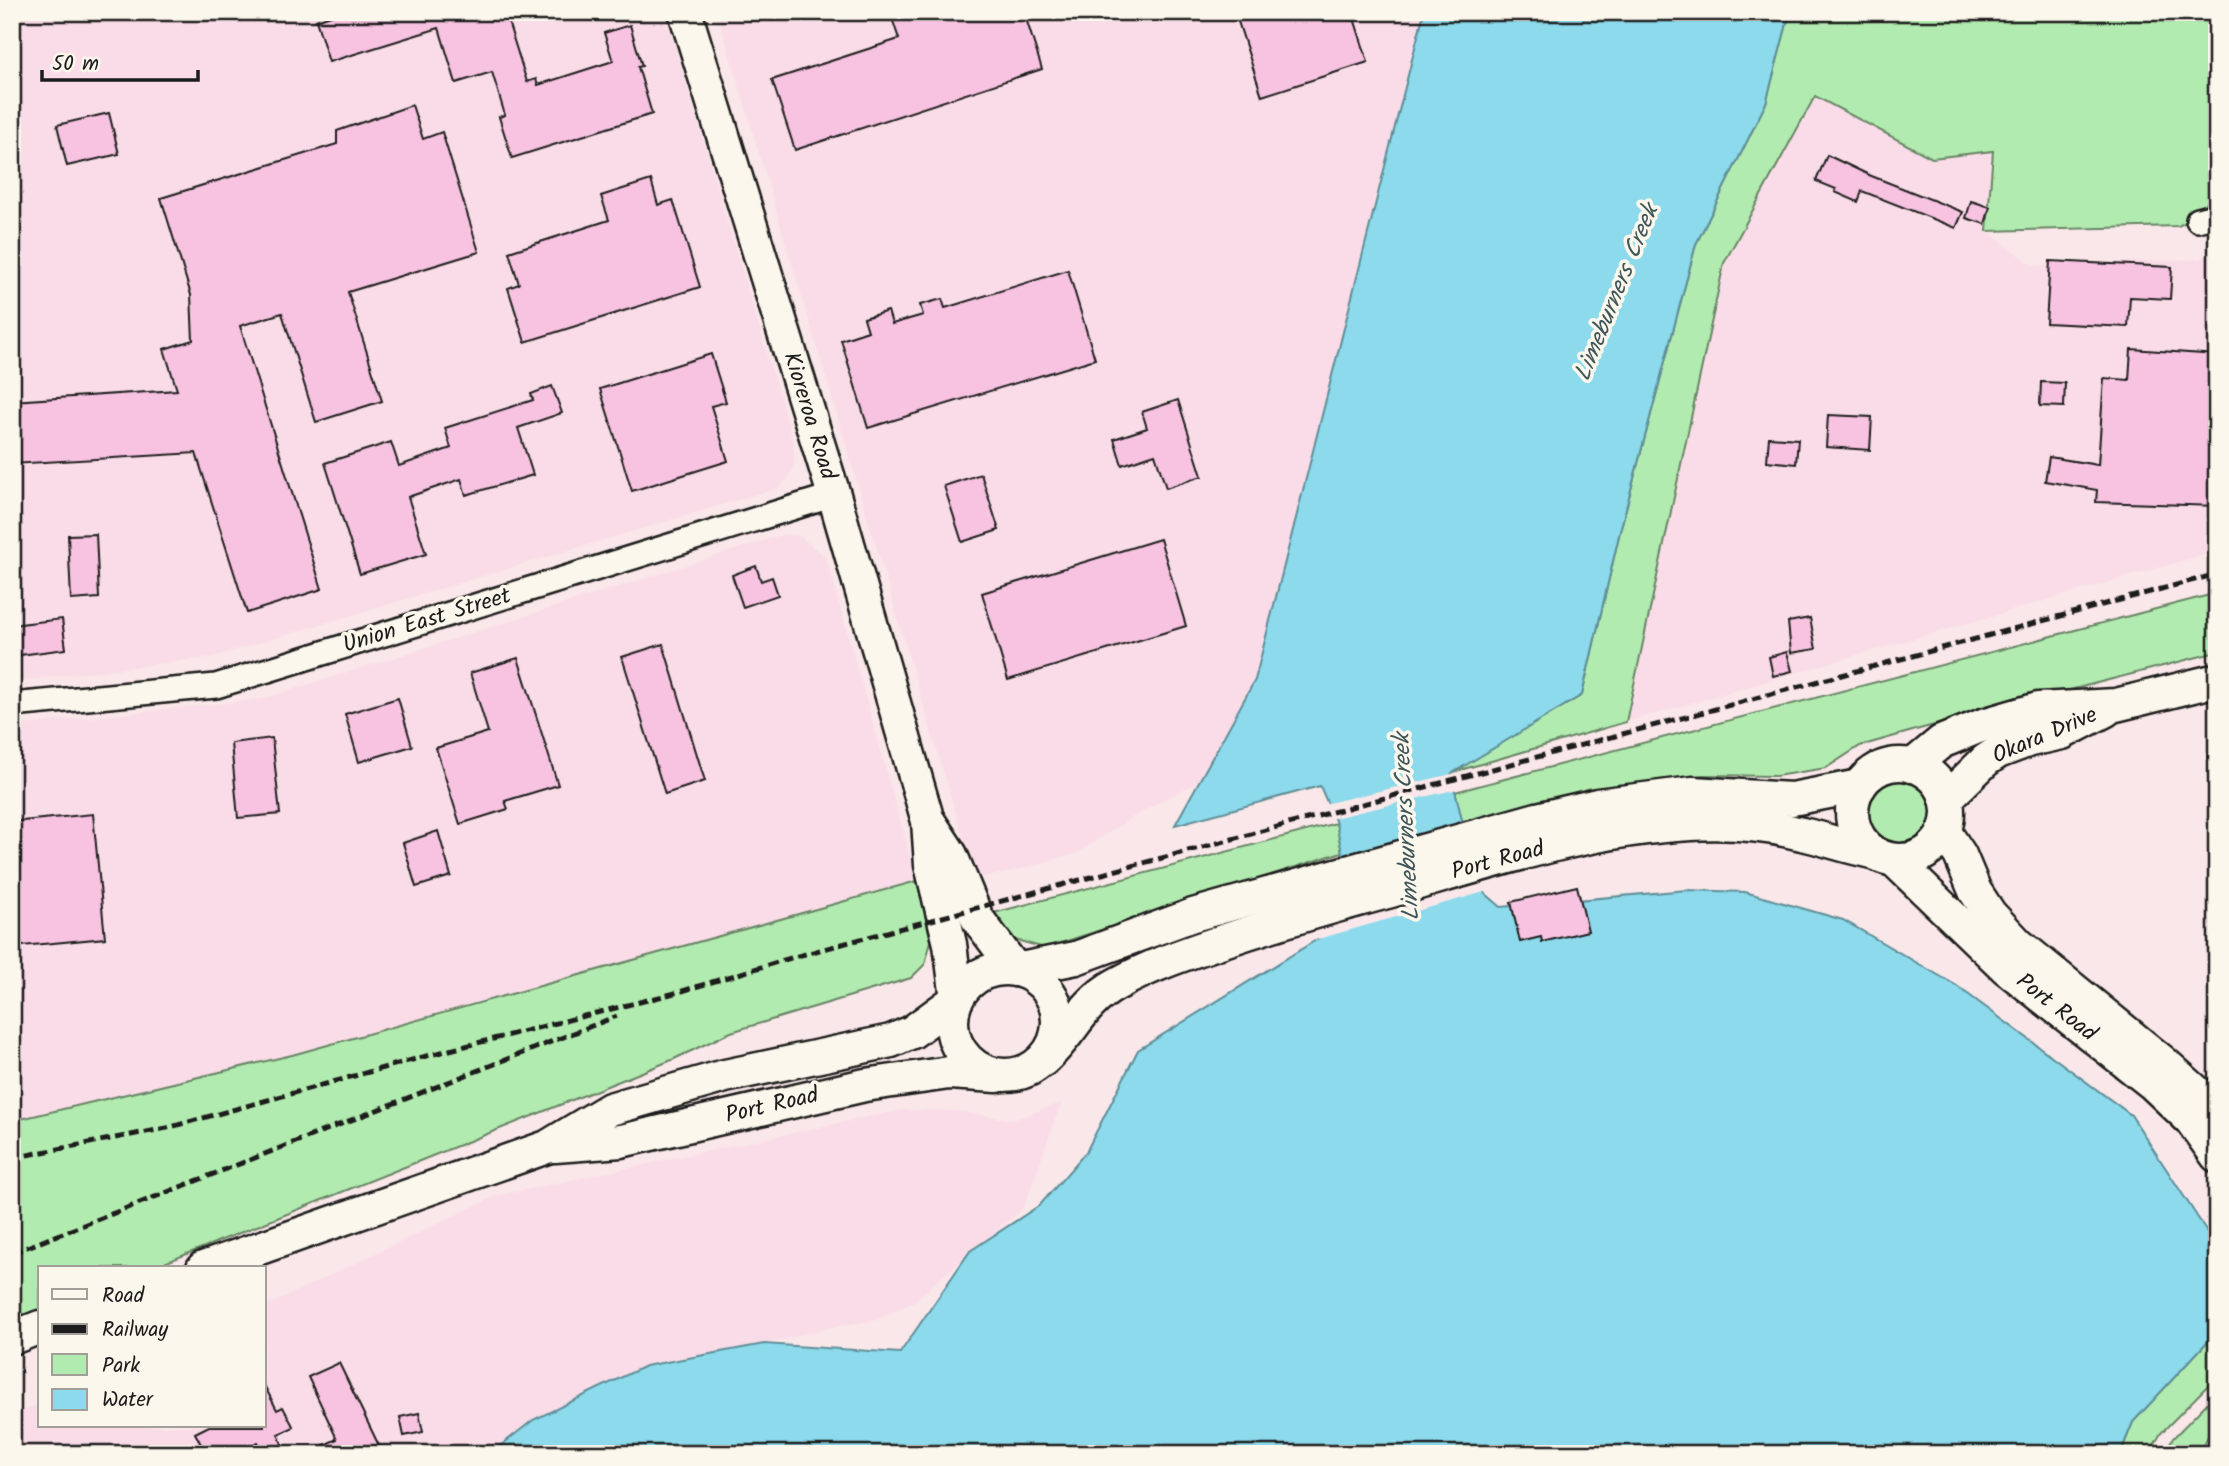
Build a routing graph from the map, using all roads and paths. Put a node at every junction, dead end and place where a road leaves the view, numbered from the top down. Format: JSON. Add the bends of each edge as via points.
{"nodes":[{"id":1,"x":685,"y":12,"type":"edge"},
{"id":2,"x":834,"y":495,"type":"junction"},
{"id":3,"x":2217,"y":680,"type":"edge"},
{"id":4,"x":12,"y":705,"type":"edge"},
{"id":5,"x":2116,"y":705,"type":"junction"},
{"id":6,"x":1912,"y":766,"type":"junction"},
{"id":7,"x":1860,"y":786,"type":"junction"},
{"id":8,"x":1946,"y":799,"type":"junction"},
{"id":9,"x":928,"y":821,"type":"junction"},
{"id":10,"x":1944,"y":831,"type":"junction"},
{"id":11,"x":1541,"y":833,"type":"junction"},
{"id":12,"x":1884,"y":856,"type":"junction"},
{"id":13,"x":1272,"y":908,"type":"junction"},
{"id":14,"x":1016,"y":970,"type":"junction"},
{"id":15,"x":957,"y":999,"type":"junction"},
{"id":16,"x":1043,"y":1060,"type":"junction"},
{"id":17,"x":998,"y":1076,"type":"junction"},
{"id":18,"x":2217,"y":1110,"type":"edge"},
{"id":19,"x":547,"y":1147,"type":"junction"},
{"id":20,"x":2217,"y":1156,"type":"edge"},
{"id":21,"x":209,"y":1266,"type":"edge"},
{"id":22,"x":38,"y":1328,"type":"edge"},
{"id":23,"x":12,"y":1338,"type":"edge"}],
"edges":[{"from":1,"to":2,"type":"main road","name":"Kioreroa Road"},
{"from":2,"to":4,"type":"street","name":"Union East Street","via":[[216,686]]},
{"from":2,"to":9,"type":"main road","name":"Kioreroa Road"},
{"from":3,"to":5,"type":"main road","name":"Okara Drive"},
{"from":5,"to":6,"type":"main road","name":"Okara Drive","via":[[2038,709],[1983,725],[1941,742]]},
{"from":5,"to":8,"type":"main road","name":"Okara Drive","via":[[2062,733],[1998,752]]},
{"from":6,"to":7,"type":"main road","via":[[1878,770]]},
{"from":6,"to":8,"type":"main road","via":[[1934,778]]},
{"from":7,"to":11,"type":"main road","name":"Port Road","via":[[1792,799],[1693,793],[1597,805]]},
{"from":7,"to":12,"type":"main road","via":[[1853,822],[1864,844]]},
{"from":8,"to":10,"type":"main road"},
{"from":9,"to":14,"type":"main road","name":"Kioreroa Road","via":[[951,855],[977,918]]},
{"from":9,"to":15,"type":"main road","name":"Kioreroa Road","via":[[931,865],[950,944]]},
{"from":10,"to":12,"type":"main road","via":[[1924,854],[1909,859]]},
{"from":10,"to":18,"type":"main road","name":"Port Road","via":[[1990,914],[2018,944]]},
{"from":11,"to":12,"type":"main road","name":"Port Road","via":[[1605,834],[1692,823],[1758,826]]},
{"from":11,"to":13,"type":"main road","name":"Port Road"},
{"from":12,"to":20,"type":"main road","name":"Port Road","via":[[2006,968],[2153,1084],[2190,1120]]},
{"from":13,"to":14,"type":"main road","name":"Port Road","via":[[1193,915],[1076,958]]},
{"from":13,"to":16,"type":"main road","name":"Port Road","via":[[1113,985],[1081,1012],[1058,1047]]},
{"from":14,"to":15,"type":"main road","name":"Port Road","via":[[981,974]]},
{"from":14,"to":16,"type":"main road","via":[[1038,981],[1054,999],[1058,1031]]},
{"from":15,"to":17,"type":"main road","via":[[952,1032],[957,1048],[981,1071]]},
{"from":15,"to":19,"type":"main road","name":"Port Road","via":[[912,1032],[891,1041],[724,1076],[610,1109]]},
{"from":16,"to":17,"type":"main road","name":"Port Road","via":[[1014,1076]]},
{"from":17,"to":19,"type":"main road","name":"Port Road","via":[[949,1073],[865,1085],[621,1140]]},
{"from":19,"to":21,"type":"main road","name":"Port Road"},
{"from":22,"to":23,"type":"main road"}]}
